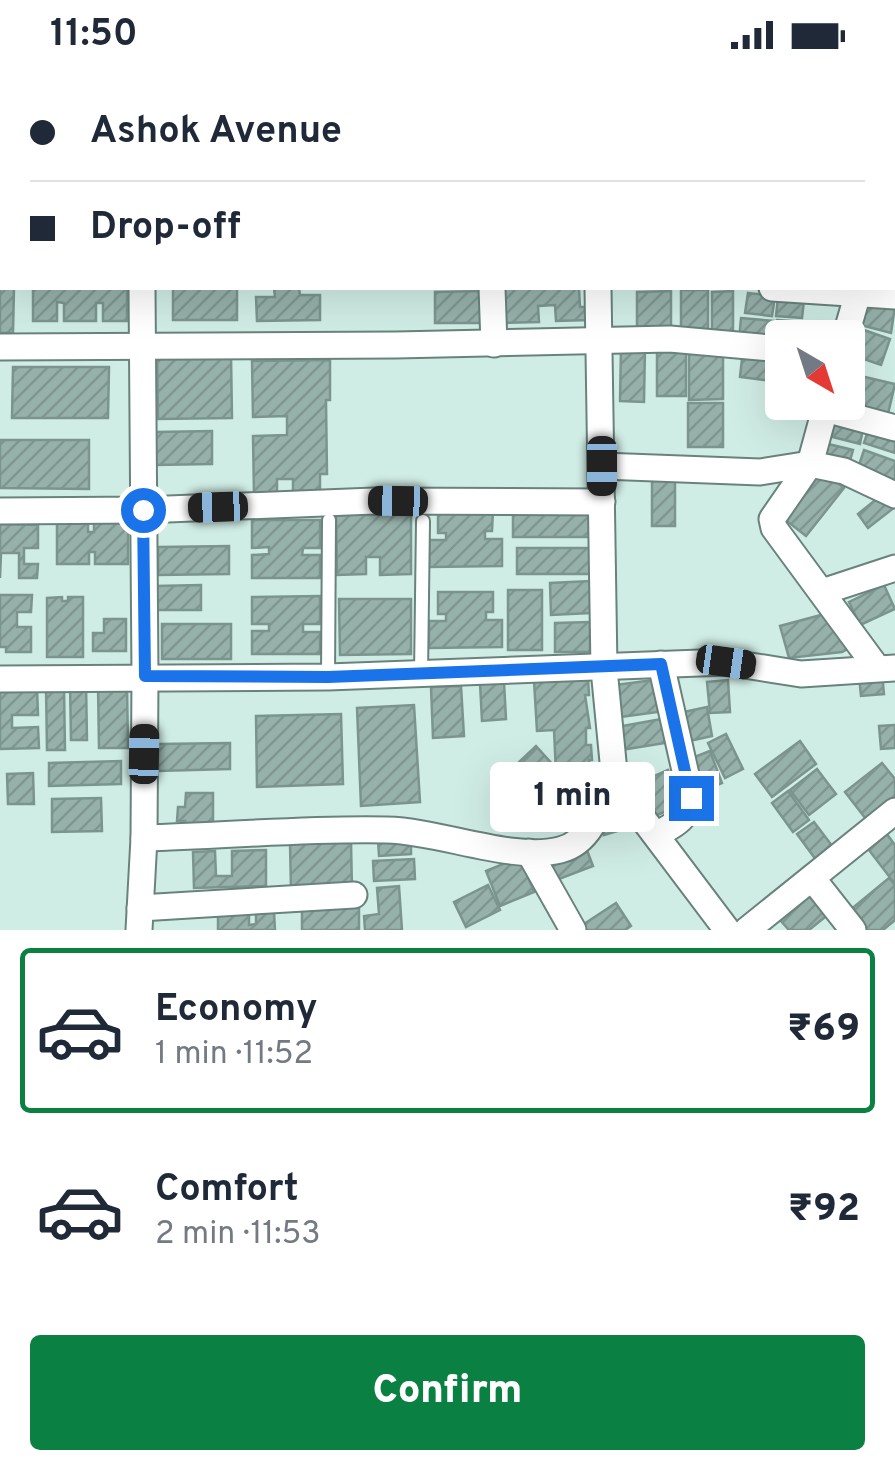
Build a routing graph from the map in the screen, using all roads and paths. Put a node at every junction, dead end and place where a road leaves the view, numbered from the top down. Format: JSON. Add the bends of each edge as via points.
{"nodes":[{"id":1,"x":142,"y":290,"type":"edge"},
{"id":2,"x":492,"y":290,"type":"edge"},
{"id":3,"x":598,"y":290,"type":"edge"},
{"id":4,"x":806,"y":290,"type":"edge"},
{"id":5,"x":858,"y":293,"type":"junction"},
{"id":6,"x":895,"y":296,"type":"edge"},
{"id":7,"x":850,"y":320,"type":"edge"},
{"id":8,"x":597,"y":338,"type":"junction"},
{"id":9,"x":140,"y":344,"type":"junction"},
{"id":10,"x":494,"y":344,"type":"junction"},
{"id":11,"x":0,"y":347,"type":"edge"},
{"id":12,"x":765,"y":347,"type":"edge"},
{"id":13,"x":865,"y":418,"type":"edge"},
{"id":14,"x":822,"y":420,"type":"edge"},
{"id":15,"x":895,"y":428,"type":"edge"},
{"id":16,"x":810,"y":464,"type":"junction"},
{"id":17,"x":602,"y":466,"type":"junction"},
{"id":18,"x":895,"y":494,"type":"edge"},
{"id":19,"x":602,"y":502,"type":"junction"},
{"id":20,"x":143,"y":510,"type":"junction"},
{"id":21,"x":0,"y":511,"type":"edge"},
{"id":22,"x":329,"y":520,"type":"dead end"},
{"id":23,"x":423,"y":521,"type":"dead end"},
{"id":24,"x":895,"y":568,"type":"edge"},
{"id":25,"x":822,"y":592,"type":"junction"},
{"id":26,"x":661,"y":664,"type":"junction"},
{"id":27,"x":604,"y":668,"type":"junction"},
{"id":28,"x":886,"y":668,"type":"edge"},
{"id":29,"x":421,"y":674,"type":"junction"},
{"id":30,"x":145,"y":676,"type":"junction"},
{"id":31,"x":328,"y":677,"type":"junction"},
{"id":32,"x":0,"y":679,"type":"edge"},
{"id":33,"x":614,"y":772,"type":"junction"},
{"id":34,"x":895,"y":811,"type":"edge"},
{"id":35,"x":656,"y":835,"type":"junction"},
{"id":36,"x":144,"y":838,"type":"junction"},
{"id":37,"x":529,"y":852,"type":"junction"},
{"id":38,"x":812,"y":878,"type":"junction"},
{"id":39,"x":354,"y":895,"type":"dead end"},
{"id":40,"x":139,"y":919,"type":"edge"},
{"id":41,"x":572,"y":930,"type":"edge"},
{"id":42,"x":727,"y":930,"type":"edge"},
{"id":43,"x":747,"y":930,"type":"edge"},
{"id":44,"x":853,"y":930,"type":"edge"}],
"edges":[{"from":1,"to":9,"type":"street"},
{"from":2,"to":10,"type":"street"},
{"from":3,"to":8,"type":"street"},
{"from":4,"to":5,"type":"street"},
{"from":5,"to":6,"type":"street"},
{"from":5,"to":7,"type":"street"},
{"from":8,"to":10,"type":"street"},
{"from":8,"to":12,"type":"street"},
{"from":8,"to":17,"type":"street"},
{"from":9,"to":10,"type":"street"},
{"from":9,"to":11,"type":"street"},
{"from":9,"to":20,"type":"street"},
{"from":13,"to":15,"type":"street"},
{"from":14,"to":16,"type":"street"},
{"from":16,"to":17,"type":"street","via":[[760,472]]},
{"from":16,"to":18,"type":"street"},
{"from":16,"to":25,"type":"street","via":[[772,519]]},
{"from":17,"to":19,"type":"street"},
{"from":19,"to":20,"type":"street"},
{"from":19,"to":27,"type":"street"},
{"from":20,"to":21,"type":"street"},
{"from":20,"to":30,"type":"street"},
{"from":22,"to":31,"type":"lane"},
{"from":23,"to":29,"type":"lane"},
{"from":24,"to":25,"type":"street"},
{"from":25,"to":28,"type":"street"},
{"from":26,"to":27,"type":"street"},
{"from":26,"to":28,"type":"street","via":[[726,662],[800,674]]},
{"from":26,"to":35,"type":"street","via":[[691,798],[680,822]]},
{"from":27,"to":29,"type":"street"},
{"from":27,"to":33,"type":"street"},
{"from":29,"to":31,"type":"street"},
{"from":30,"to":31,"type":"street"},
{"from":30,"to":32,"type":"street"},
{"from":30,"to":36,"type":"street"},
{"from":33,"to":35,"type":"street"},
{"from":33,"to":37,"type":"street","via":[[580,840],[561,850]]},
{"from":34,"to":38,"type":"street"},
{"from":35,"to":42,"type":"street"},
{"from":36,"to":37,"type":"street","via":[[387,830]]},
{"from":36,"to":40,"type":"street"},
{"from":37,"to":41,"type":"street"},
{"from":38,"to":43,"type":"street"},
{"from":38,"to":44,"type":"street"},
{"from":39,"to":40,"type":"street"}]}
